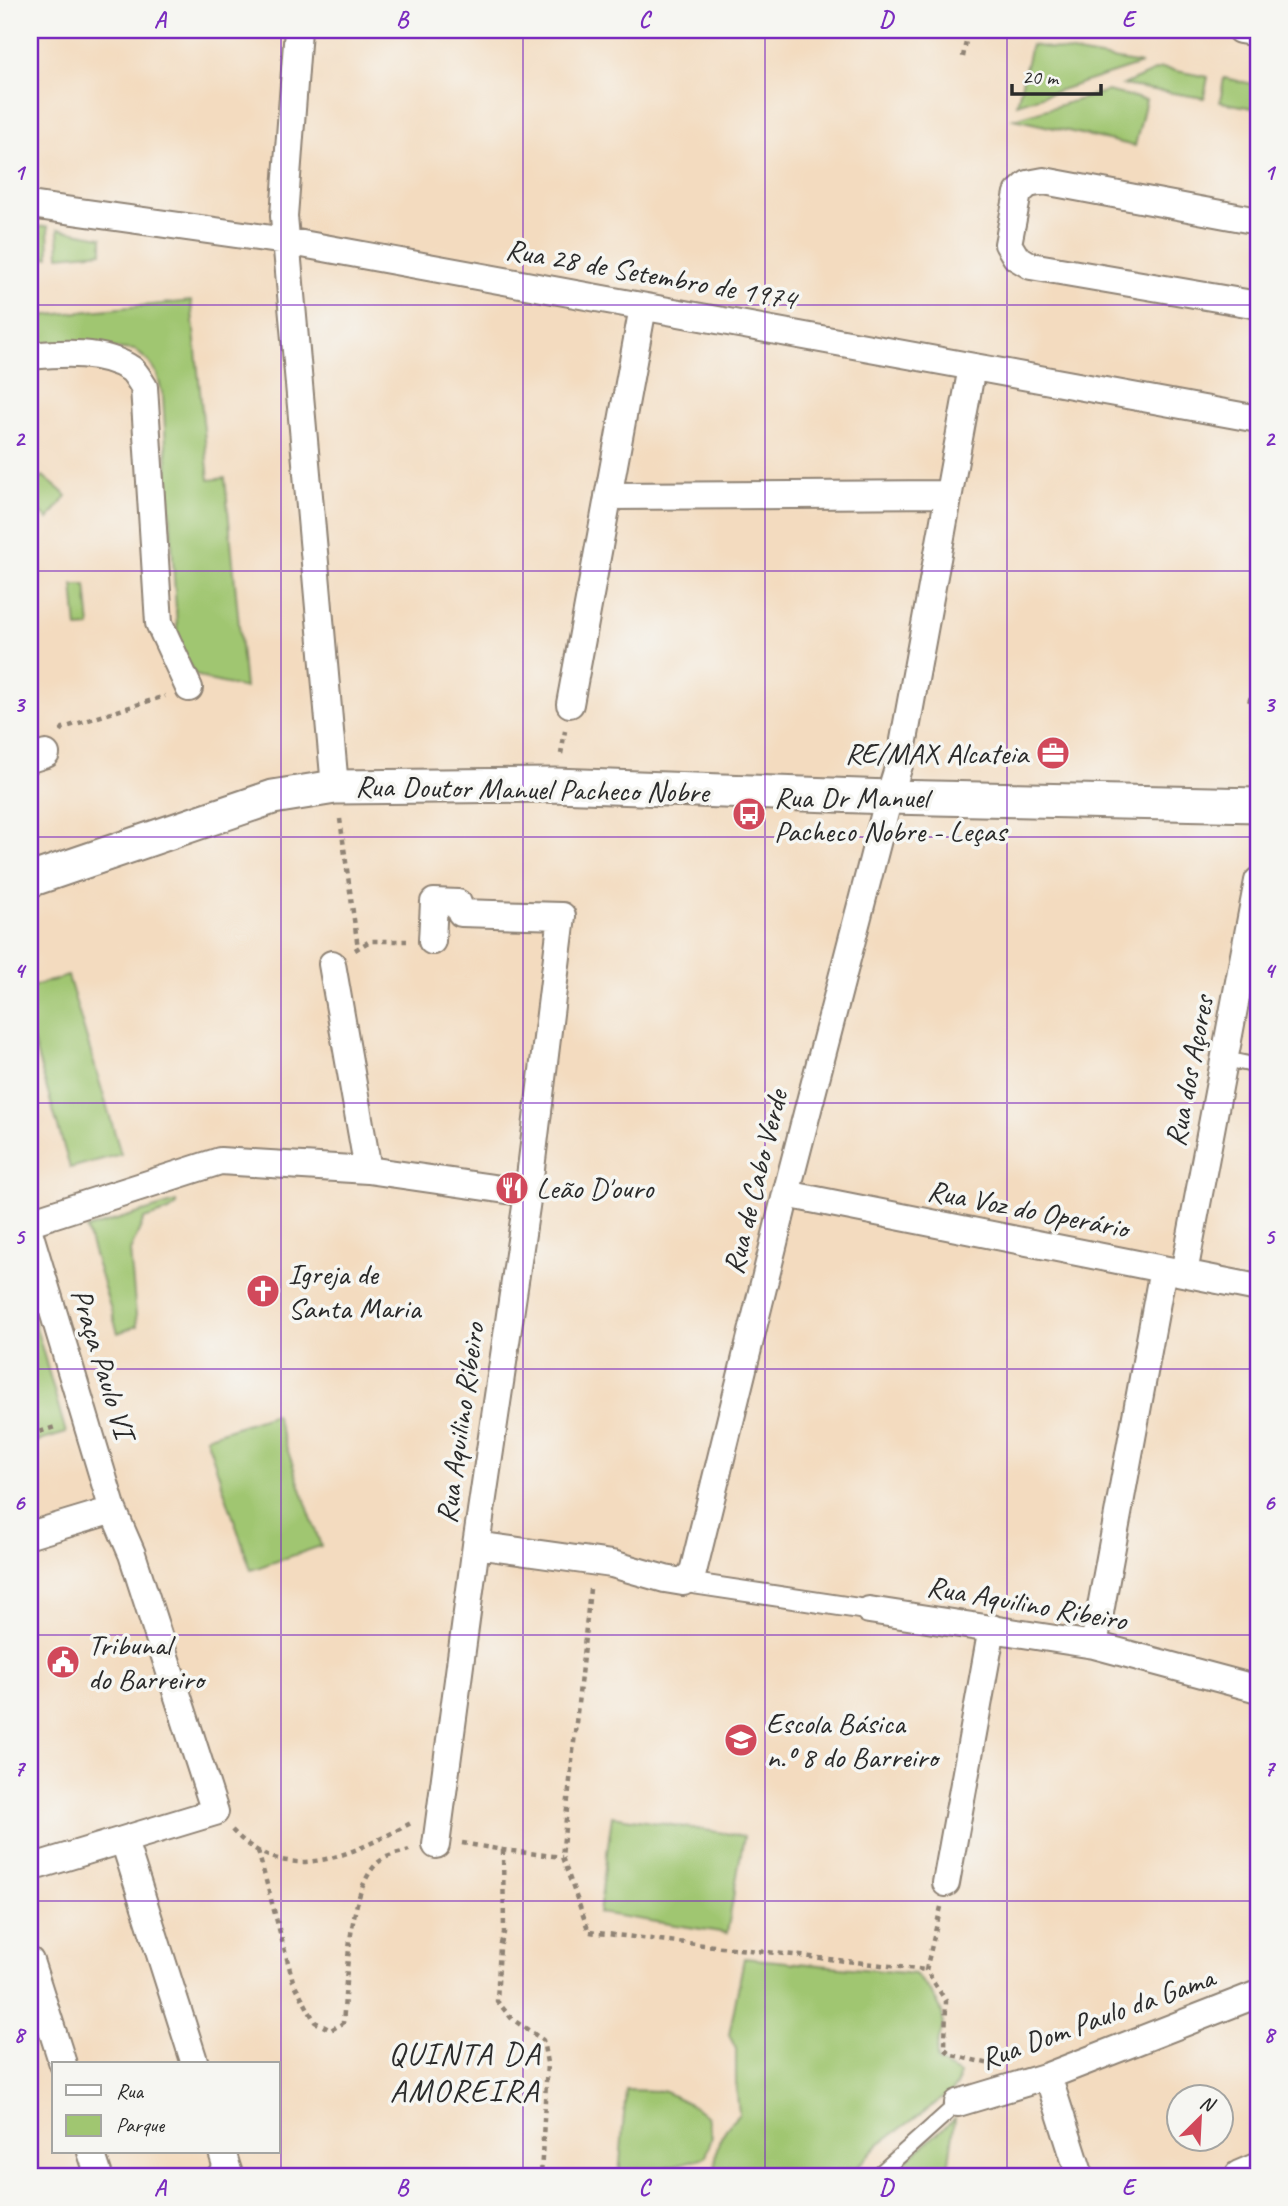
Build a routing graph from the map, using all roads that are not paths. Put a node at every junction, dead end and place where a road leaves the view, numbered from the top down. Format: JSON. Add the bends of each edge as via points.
{"nodes":[{"id":1,"x":298,"y":30,"type":"edge"},
{"id":2,"x":1240,"y":30,"type":"edge"},
{"id":3,"x":1258,"y":33,"type":"edge"},
{"id":4,"x":30,"y":205,"type":"edge"},
{"id":5,"x":1258,"y":221,"type":"edge"},
{"id":6,"x":286,"y":241,"type":"junction"},
{"id":7,"x":1258,"y":305,"type":"edge"},
{"id":8,"x":643,"y":307,"type":"junction"},
{"id":9,"x":30,"y":356,"type":"edge"},
{"id":10,"x":972,"y":367,"type":"junction"},
{"id":11,"x":1258,"y":419,"type":"edge"},
{"id":12,"x":948,"y":494,"type":"junction"},
{"id":13,"x":608,"y":496,"type":"junction"},
{"id":14,"x":189,"y":688,"type":"road end"},
{"id":15,"x":570,"y":704,"type":"road end"},
{"id":16,"x":335,"y":787,"type":"junction"},
{"id":17,"x":889,"y":797,"type":"junction"},
{"id":18,"x":1258,"y":805,"type":"edge"},
{"id":19,"x":30,"y":880,"type":"edge"},
{"id":20,"x":1258,"y":881,"type":"edge"},
{"id":21,"x":432,"y":942,"type":"dead end"},
{"id":22,"x":332,"y":964,"type":"dead end"},
{"id":23,"x":1225,"y":1059,"type":"junction"},
{"id":24,"x":1258,"y":1066,"type":"edge"},
{"id":25,"x":368,"y":1170,"type":"junction"},
{"id":26,"x":528,"y":1193,"type":"junction"},
{"id":27,"x":786,"y":1194,"type":"junction"},
{"id":28,"x":30,"y":1222,"type":"edge"},
{"id":29,"x":30,"y":1235,"type":"edge"},
{"id":30,"x":1173,"y":1271,"type":"junction"},
{"id":31,"x":1258,"y":1288,"type":"edge"},
{"id":32,"x":113,"y":1510,"type":"junction"},
{"id":33,"x":30,"y":1535,"type":"edge"},
{"id":34,"x":476,"y":1545,"type":"junction"},
{"id":35,"x":683,"y":1582,"type":"junction"},
{"id":36,"x":869,"y":1610,"type":"joint"},
{"id":37,"x":992,"y":1628,"type":"junction"},
{"id":38,"x":1094,"y":1645,"type":"junction"},
{"id":39,"x":1258,"y":1689,"type":"edge"},
{"id":40,"x":124,"y":1841,"type":"junction"},
{"id":41,"x":436,"y":1845,"type":"road end"},
{"id":42,"x":30,"y":1868,"type":"edge"},
{"id":43,"x":946,"y":1883,"type":"road end"},
{"id":44,"x":30,"y":1961,"type":"edge"},
{"id":45,"x":1258,"y":1994,"type":"edge"},
{"id":46,"x":62,"y":2062,"type":"edge"},
{"id":47,"x":194,"y":2062,"type":"edge"},
{"id":48,"x":1048,"y":2076,"type":"junction"},
{"id":49,"x":958,"y":2103,"type":"joint"},
{"id":50,"x":92,"y":2154,"type":"edge"},
{"id":51,"x":223,"y":2154,"type":"edge"},
{"id":52,"x":1258,"y":2166,"type":"edge"},
{"id":53,"x":99,"y":2176,"type":"edge"},
{"id":54,"x":220,"y":2176,"type":"edge"},
{"id":55,"x":877,"y":2176,"type":"edge"},
{"id":56,"x":1080,"y":2176,"type":"edge"},
{"id":57,"x":1240,"y":2176,"type":"edge"}],
"edges":[{"from":1,"to":6,"type":"street"},
{"from":2,"to":3,"type":"street"},
{"from":4,"to":6,"type":"street","name":"Rua 28 de Setembro de 1974"},
{"from":5,"to":7,"type":"street","via":[[1044,181],[1028,184],[1018,193],[1008,244],[1016,257],[1031,266]]},
{"from":6,"to":8,"type":"street","name":"Rua 28 de Setembro de 1974"},
{"from":6,"to":16,"type":"street"},
{"from":8,"to":10,"type":"street","name":"Rua 28 de Setembro de 1974"},
{"from":8,"to":13,"type":"street"},
{"from":9,"to":14,"type":"street","via":[[101,356],[133,370],[144,387],[159,623]]},
{"from":10,"to":11,"type":"street","name":"Rua 28 de Setembro de 1974"},
{"from":10,"to":12,"type":"street","name":"Rua de Cabo Verde"},
{"from":12,"to":13,"type":"street"},
{"from":12,"to":17,"type":"street","name":"Rua de Cabo Verde","via":[[900,762]]},
{"from":13,"to":15,"type":"street"},
{"from":16,"to":17,"type":"street","name":"Rua Doutor Manuel Pacheco Nobre","via":[[555,785]]},
{"from":16,"to":19,"type":"street","name":"Rua Doutor Manuel Pacheco Nobre","via":[[273,797]]},
{"from":17,"to":18,"type":"street","name":"Rua Doutor Manuel Pacheco Nobre"},
{"from":17,"to":27,"type":"street","name":"Rua de Cabo Verde"},
{"from":20,"to":23,"type":"street","name":"Rua dos Açores"},
{"from":21,"to":26,"type":"street","name":"Rua Aquilino Ribeiro","via":[[434,902],[458,903],[461,913],[562,916]]},
{"from":22,"to":25,"type":"street"},
{"from":23,"to":24,"type":"lane"},
{"from":23,"to":30,"type":"street","name":"Rua dos Açores"},
{"from":25,"to":26,"type":"street"},
{"from":25,"to":28,"type":"street","via":[[220,1161]]},
{"from":26,"to":34,"type":"street","name":"Rua Aquilino Ribeiro"},
{"from":27,"to":30,"type":"street","name":"Rua Voz do Operário"},
{"from":27,"to":35,"type":"street","name":"Rua de Cabo Verde","via":[[693,1572]]},
{"from":29,"to":32,"type":"street","name":"Praça Paulo VI"},
{"from":30,"to":31,"type":"street","name":"Rua Voz do Operário"},
{"from":30,"to":38,"type":"street","name":"Rua dos Açores"},
{"from":32,"to":33,"type":"street"},
{"from":32,"to":40,"type":"street","name":"Praça Paulo VI","via":[[135,1562],[215,1812]]},
{"from":34,"to":35,"type":"street","name":"Rua Aquilino Ribeiro","via":[[592,1561]]},
{"from":34,"to":41,"type":"street"},
{"from":35,"to":36,"type":"street","name":"Rua Aquilino Ribeiro"},
{"from":36,"to":37,"type":"street","name":"Rua Aquilino Ribeiro"},
{"from":37,"to":38,"type":"street","name":"Rua Aquilino Ribeiro"},
{"from":37,"to":43,"type":"street"},
{"from":38,"to":39,"type":"street","name":"Rua Aquilino Ribeiro"},
{"from":40,"to":42,"type":"street"},
{"from":40,"to":47,"type":"street"},
{"from":44,"to":46,"type":"street"},
{"from":45,"to":48,"type":"street","name":"Rua Dom Paulo da Gama"},
{"from":48,"to":49,"type":"street","name":"Rua Dom Paulo da Gama"},
{"from":48,"to":56,"type":"street"},
{"from":49,"to":55,"type":"lane"},
{"from":50,"to":53,"type":"street"},
{"from":51,"to":54,"type":"street","via":[[229,2174]]},
{"from":52,"to":57,"type":"street"}]}
